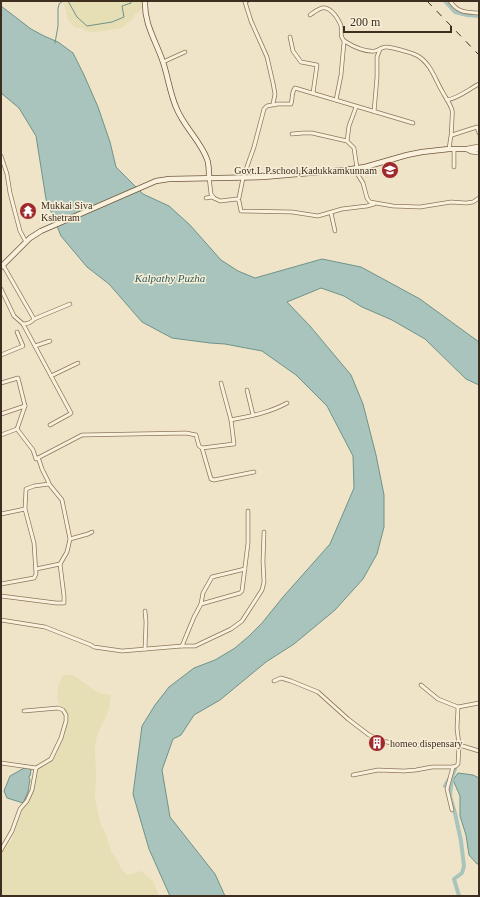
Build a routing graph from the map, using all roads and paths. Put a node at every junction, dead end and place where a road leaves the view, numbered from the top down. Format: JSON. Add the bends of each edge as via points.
{"nodes":[{"id":1,"x":145,"y":1,"type":"edge"},
{"id":2,"x":247,"y":1,"type":"edge"},
{"id":3,"x":450,"y":1,"type":"edge"},
{"id":4,"x":479,"y":13,"type":"edge"},
{"id":5,"x":310,"y":15,"type":"dead end"},
{"id":6,"x":290,"y":37,"type":"dead end"},
{"id":7,"x":344,"y":42,"type":"junction"},
{"id":8,"x":380,"y":49,"type":"junction"},
{"id":9,"x":184,"y":52,"type":"dead end"},
{"id":10,"x":163,"y":62,"type":"junction"},
{"id":11,"x":479,"y":84,"type":"edge"},
{"id":12,"x":313,"y":94,"type":"junction"},
{"id":13,"x":336,"y":100,"type":"junction"},
{"id":14,"x":447,"y":100,"type":"junction"},
{"id":15,"x":274,"y":105,"type":"dead end"},
{"id":16,"x":356,"y":106,"type":"junction"},
{"id":17,"x":374,"y":112,"type":"junction"},
{"id":18,"x":414,"y":123,"type":"dead end"},
{"id":19,"x":479,"y":133,"type":"edge"},
{"id":20,"x":292,"y":134,"type":"dead end"},
{"id":21,"x":452,"y":135,"type":"junction"},
{"id":22,"x":347,"y":141,"type":"junction"},
{"id":23,"x":479,"y":146,"type":"edge"},
{"id":24,"x":452,"y":149,"type":"junction"},
{"id":25,"x":477,"y":149,"type":"edge"},
{"id":26,"x":465,"y":150,"type":"junction"},
{"id":27,"x":479,"y":153,"type":"edge"},
{"id":28,"x":1,"y":156,"type":"edge"},
{"id":29,"x":454,"y":166,"type":"dead end"},
{"id":30,"x":357,"y":168,"type":"junction"},
{"id":31,"x":209,"y":177,"type":"junction"},
{"id":32,"x":243,"y":178,"type":"junction"},
{"id":33,"x":206,"y":198,"type":"dead end"},
{"id":34,"x":214,"y":198,"type":"junction"},
{"id":35,"x":239,"y":198,"type":"dead end"},
{"id":36,"x":479,"y":198,"type":"edge"},
{"id":37,"x":376,"y":203,"type":"junction"},
{"id":38,"x":331,"y":213,"type":"junction"},
{"id":39,"x":335,"y":231,"type":"dead end"},
{"id":40,"x":26,"y":242,"type":"junction"},
{"id":41,"x":2,"y":266,"type":"edge"},
{"id":42,"x":1,"y":289,"type":"edge"},
{"id":43,"x":70,"y":304,"type":"dead end"},
{"id":44,"x":34,"y":319,"type":"junction"},
{"id":45,"x":23,"y":324,"type":"junction"},
{"id":46,"x":17,"y":332,"type":"dead end"},
{"id":47,"x":50,"y":341,"type":"dead end"},
{"id":48,"x":35,"y":346,"type":"junction"},
{"id":49,"x":1,"y":354,"type":"edge"},
{"id":50,"x":78,"y":363,"type":"dead end"},
{"id":51,"x":51,"y":376,"type":"junction"},
{"id":52,"x":1,"y":383,"type":"edge"},
{"id":53,"x":222,"y":383,"type":"dead end"},
{"id":54,"x":247,"y":390,"type":"dead end"},
{"id":55,"x":287,"y":403,"type":"dead end"},
{"id":56,"x":25,"y":406,"type":"junction"},
{"id":57,"x":1,"y":414,"type":"edge"},
{"id":58,"x":253,"y":416,"type":"junction"},
{"id":59,"x":231,"y":420,"type":"junction"},
{"id":60,"x":50,"y":425,"type":"dead end"},
{"id":61,"x":17,"y":428,"type":"junction"},
{"id":62,"x":1,"y":434,"type":"edge"},
{"id":63,"x":202,"y":448,"type":"junction"},
{"id":64,"x":37,"y":458,"type":"junction"},
{"id":65,"x":254,"y":472,"type":"dead end"},
{"id":66,"x":49,"y":484,"type":"junction"},
{"id":67,"x":25,"y":509,"type":"junction"},
{"id":68,"x":248,"y":511,"type":"dead end"},
{"id":69,"x":1,"y":514,"type":"edge"},
{"id":70,"x":92,"y":532,"type":"dead end"},
{"id":71,"x":264,"y":532,"type":"dead end"},
{"id":72,"x":70,"y":539,"type":"junction"},
{"id":73,"x":60,"y":564,"type":"junction"},
{"id":74,"x":36,"y":569,"type":"junction"},
{"id":75,"x":244,"y":569,"type":"junction"},
{"id":76,"x":1,"y":584,"type":"edge"},
{"id":77,"x":1,"y":596,"type":"edge"},
{"id":78,"x":201,"y":604,"type":"junction"},
{"id":79,"x":145,"y":611,"type":"dead end"},
{"id":80,"x":1,"y":620,"type":"edge"},
{"id":81,"x":182,"y":646,"type":"junction"},
{"id":82,"x":145,"y":649,"type":"junction"},
{"id":83,"x":274,"y":681,"type":"dead end"},
{"id":84,"x":421,"y":685,"type":"dead end"},
{"id":85,"x":479,"y":703,"type":"edge"},
{"id":86,"x":458,"y":707,"type":"junction"},
{"id":87,"x":24,"y":711,"type":"dead end"},
{"id":88,"x":459,"y":745,"type":"junction"},
{"id":89,"x":479,"y":751,"type":"edge"},
{"id":90,"x":1,"y":763,"type":"edge"},
{"id":91,"x":453,"y":767,"type":"junction"},
{"id":92,"x":36,"y":768,"type":"junction"},
{"id":93,"x":353,"y":775,"type":"dead end"},
{"id":94,"x":452,"y":810,"type":"dead end"},
{"id":95,"x":1,"y":850,"type":"edge"}],
"edges":[{"from":1,"to":10,"type":"main road","via":[[148,25]]},
{"from":2,"to":32,"type":"street","via":[[245,2],[251,22],[267,57],[275,94],[274,104],[264,110]]},
{"from":3,"to":4,"type":"street","via":[[461,11]]},
{"from":5,"to":7,"type":"street","via":[[324,7],[327,8],[341,26],[340,35]]},
{"from":6,"to":12,"type":"street","via":[[293,51],[301,62],[317,65]]},
{"from":7,"to":8,"type":"street","via":[[366,50]]},
{"from":7,"to":13,"type":"street"},
{"from":8,"to":14,"type":"street","via":[[386,47],[411,53],[426,62]]},
{"from":8,"to":17,"type":"street","via":[[377,57]]},
{"from":9,"to":10,"type":"street"},
{"from":10,"to":31,"type":"main road","via":[[176,107],[208,160]]},
{"from":11,"to":14,"type":"street","via":[[454,99]]},
{"from":12,"to":13,"type":"street"},
{"from":12,"to":15,"type":"street","via":[[295,88],[292,91],[291,104]]},
{"from":13,"to":16,"type":"street"},
{"from":14,"to":21,"type":"street","via":[[452,111]]},
{"from":16,"to":17,"type":"street"},
{"from":16,"to":22,"type":"street"},
{"from":17,"to":18,"type":"street"},
{"from":19,"to":21,"type":"street","via":[[477,127]]},
{"from":20,"to":22,"type":"street","via":[[312,133]]},
{"from":21,"to":24,"type":"street"},
{"from":22,"to":30,"type":"street","via":[[354,148]]},
{"from":23,"to":26,"type":"street"},
{"from":24,"to":26,"type":"main road"},
{"from":24,"to":29,"type":"street"},
{"from":24,"to":30,"type":"main road","via":[[407,155]]},
{"from":25,"to":26,"type":"main road"},
{"from":26,"to":27,"type":"street"},
{"from":28,"to":40,"type":"street","via":[[20,231]]},
{"from":30,"to":32,"type":"main road"},
{"from":30,"to":37,"type":"street","via":[[367,198],[370,202]]},
{"from":31,"to":32,"type":"main road"},
{"from":31,"to":34,"type":"street"},
{"from":31,"to":40,"type":"main road","via":[[156,181],[41,230]]},
{"from":32,"to":35,"type":"street"},
{"from":33,"to":34,"type":"street"},
{"from":34,"to":38,"type":"street","via":[[220,201],[237,199],[242,211],[292,212],[318,216]]},
{"from":36,"to":37,"type":"street","via":[[466,203],[420,206]]},
{"from":37,"to":38,"type":"street"},
{"from":38,"to":39,"type":"street"},
{"from":40,"to":41,"type":"main road"},
{"from":41,"to":44,"type":"street"},
{"from":42,"to":45,"type":"street","via":[[14,316]]},
{"from":43,"to":44,"type":"street"},
{"from":44,"to":45,"type":"street"},
{"from":45,"to":48,"type":"street"},
{"from":46,"to":49,"type":"street","via":[[23,346]]},
{"from":47,"to":48,"type":"street"},
{"from":48,"to":51,"type":"street"},
{"from":50,"to":51,"type":"street"},
{"from":51,"to":60,"type":"street","via":[[71,414]]},
{"from":52,"to":56,"type":"street","via":[[18,378]]},
{"from":53,"to":59,"type":"street"},
{"from":54,"to":58,"type":"street"},
{"from":55,"to":58,"type":"street"},
{"from":56,"to":57,"type":"street"},
{"from":56,"to":61,"type":"street"},
{"from":58,"to":59,"type":"street"},
{"from":59,"to":63,"type":"street","via":[[234,444]]},
{"from":61,"to":62,"type":"street"},
{"from":61,"to":64,"type":"street"},
{"from":63,"to":64,"type":"street","via":[[196,435],[186,433],[82,435]]},
{"from":63,"to":65,"type":"street","via":[[211,480]]},
{"from":64,"to":66,"type":"street"},
{"from":66,"to":67,"type":"street","via":[[26,489]]},
{"from":66,"to":72,"type":"street","via":[[62,500]]},
{"from":67,"to":69,"type":"street"},
{"from":67,"to":74,"type":"street","via":[[34,544]]},
{"from":68,"to":75,"type":"street","via":[[248,543]]},
{"from":70,"to":72,"type":"street"},
{"from":71,"to":81,"type":"street","via":[[264,582],[262,590],[242,621],[195,646]]},
{"from":72,"to":73,"type":"street","via":[[67,552]]},
{"from":73,"to":74,"type":"street"},
{"from":73,"to":77,"type":"street","via":[[64,603]]},
{"from":74,"to":76,"type":"street","via":[[34,578]]},
{"from":75,"to":78,"type":"street","via":[[212,577],[203,593]]},
{"from":75,"to":78,"type":"street","via":[[240,593]]},
{"from":78,"to":81,"type":"street"},
{"from":79,"to":82,"type":"street"},
{"from":80,"to":82,"type":"street","via":[[46,627],[94,647],[122,651]]},
{"from":81,"to":82,"type":"street"},
{"from":83,"to":88,"type":"street","via":[[281,678],[318,692],[369,735],[383,741],[412,745]]},
{"from":84,"to":86,"type":"street","via":[[438,699]]},
{"from":85,"to":86,"type":"street"},
{"from":86,"to":88,"type":"street"},
{"from":87,"to":92,"type":"street","via":[[58,708],[66,715],[61,738],[51,758]]},
{"from":88,"to":89,"type":"street"},
{"from":88,"to":91,"type":"street","via":[[458,764]]},
{"from":90,"to":92,"type":"street"},
{"from":91,"to":93,"type":"street","via":[[404,771],[378,770]]},
{"from":91,"to":94,"type":"street","via":[[447,789]]},
{"from":92,"to":95,"type":"street","via":[[28,801],[20,809]]}]}
